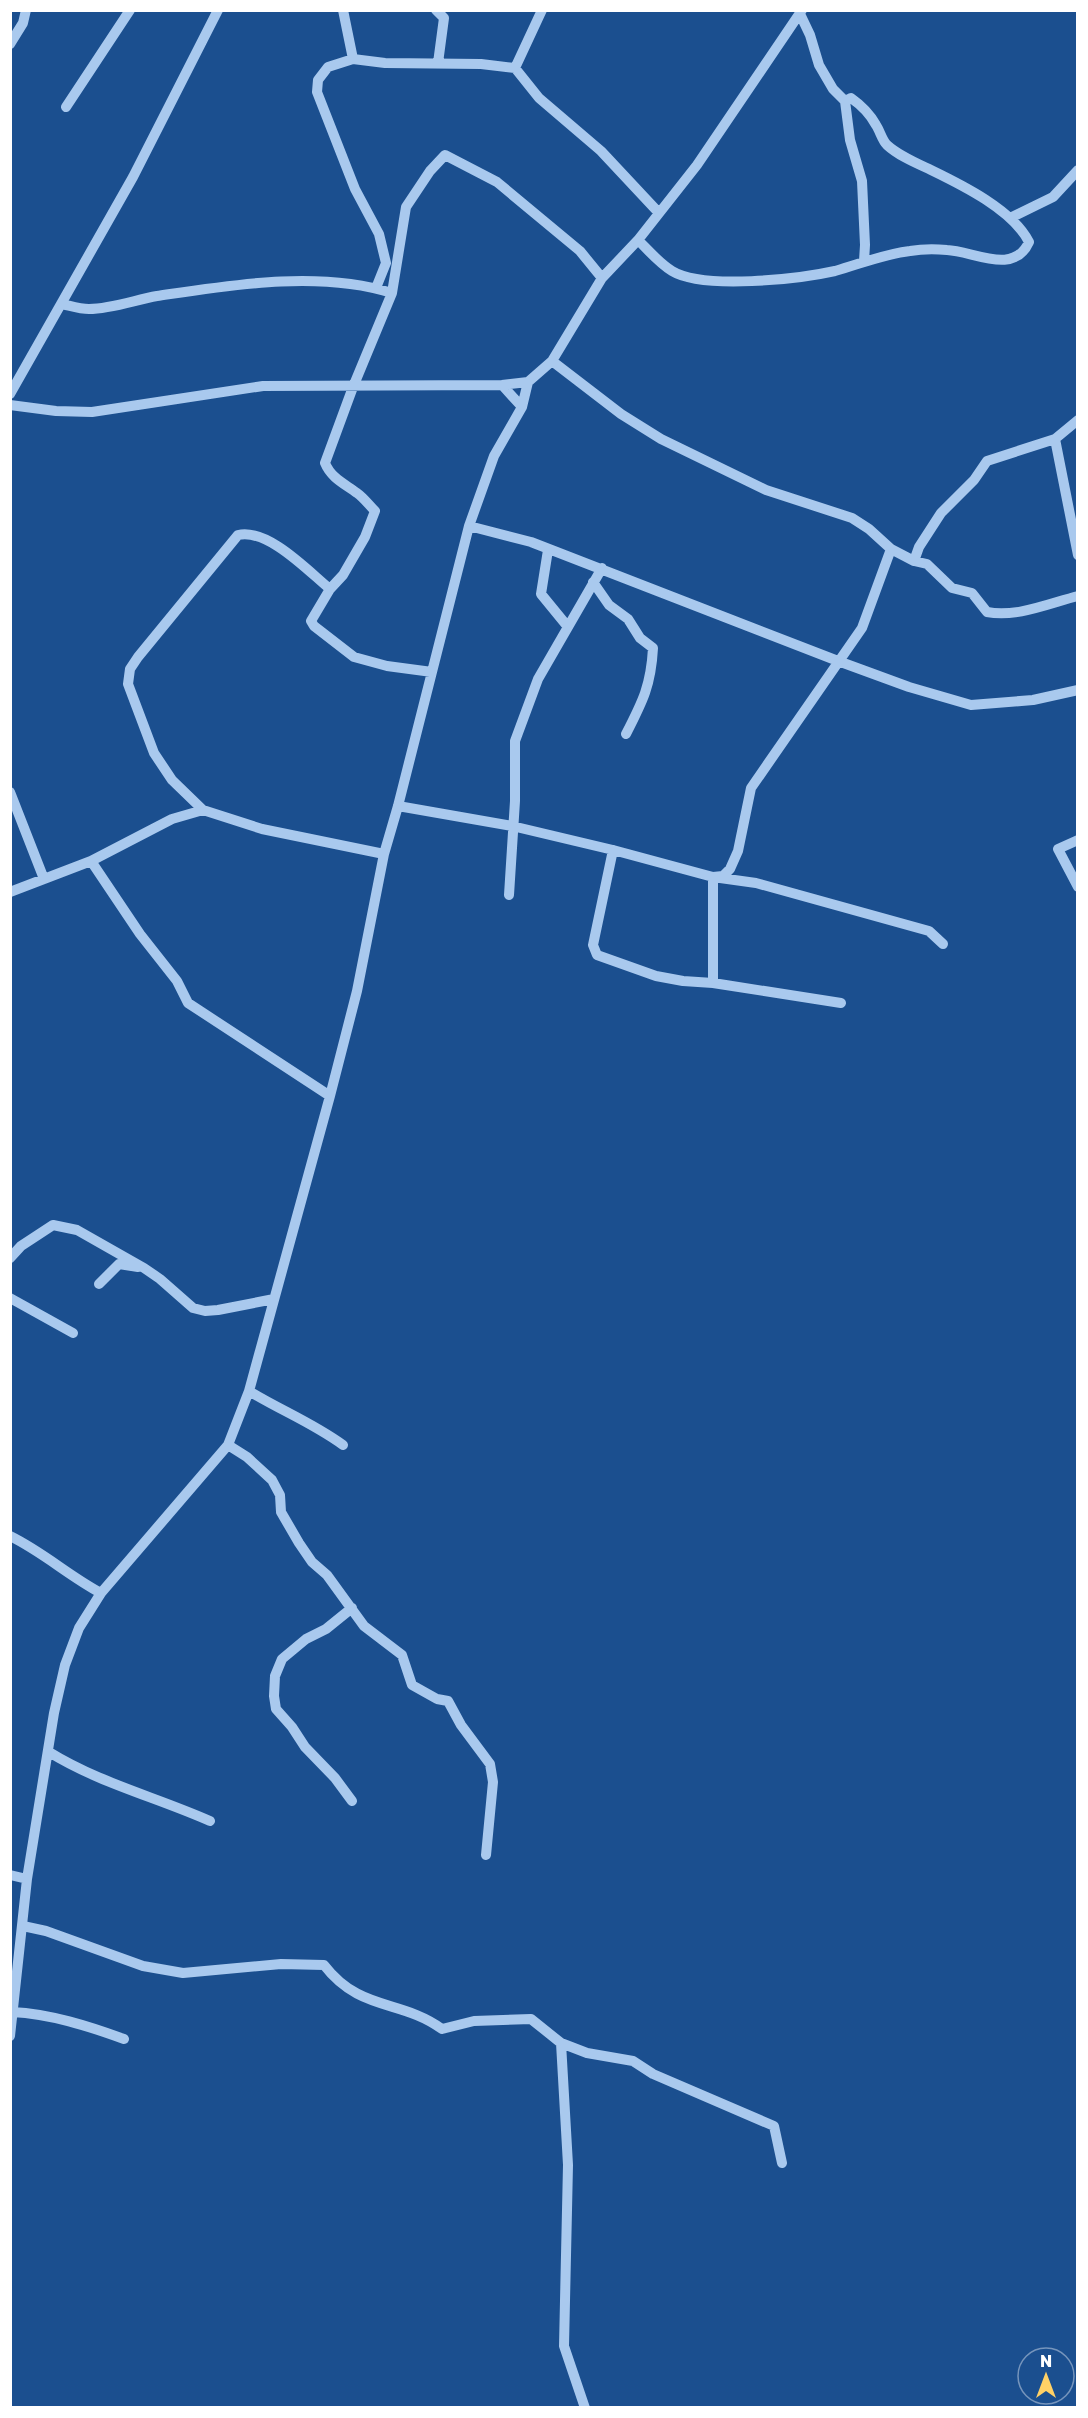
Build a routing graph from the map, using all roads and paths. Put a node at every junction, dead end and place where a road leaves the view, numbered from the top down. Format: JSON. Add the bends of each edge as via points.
{"nodes":[{"id":1,"x":26,"y":10,"type":"edge"},
{"id":2,"x":130,"y":10,"type":"edge"},
{"id":3,"x":218,"y":10,"type":"edge"},
{"id":4,"x":343,"y":10,"type":"edge"},
{"id":5,"x":436,"y":10,"type":"edge"},
{"id":6,"x":543,"y":10,"type":"edge"},
{"id":7,"x":801,"y":12,"type":"edge"},
{"id":8,"x":10,"y":44,"type":"edge"},
{"id":9,"x":353,"y":59,"type":"junction"},
{"id":10,"x":438,"y":63,"type":"junction"},
{"id":11,"x":515,"y":68,"type":"junction"},
{"id":12,"x":845,"y":101,"type":"junction"},
{"id":13,"x":66,"y":107,"type":"dead end"},
{"id":14,"x":1077,"y":170,"type":"edge"},
{"id":15,"x":659,"y":213,"type":"junction"},
{"id":16,"x":1010,"y":218,"type":"junction"},
{"id":17,"x":638,"y":240,"type":"junction"},
{"id":18,"x":864,"y":261,"type":"junction"},
{"id":19,"x":602,"y":278,"type":"junction"},
{"id":20,"x":376,"y":288,"type":"junction"},
{"id":21,"x":392,"y":293,"type":"junction"},
{"id":22,"x":62,"y":304,"type":"junction"},
{"id":23,"x":552,"y":361,"type":"junction"},
{"id":24,"x":528,"y":382,"type":"junction"},
{"id":25,"x":502,"y":385,"type":"junction"},
{"id":26,"x":353,"y":387,"type":"junction"},
{"id":27,"x":10,"y":394,"type":"edge"},
{"id":28,"x":10,"y":405,"type":"edge"},
{"id":29,"x":522,"y":407,"type":"junction"},
{"id":30,"x":1077,"y":420,"type":"edge"},
{"id":31,"x":1055,"y":439,"type":"junction"},
{"id":32,"x":469,"y":526,"type":"junction"},
{"id":33,"x":891,"y":549,"type":"junction"},
{"id":34,"x":548,"y":550,"type":"junction"},
{"id":35,"x":1077,"y":555,"type":"edge"},
{"id":36,"x":914,"y":561,"type":"junction"},
{"id":37,"x":602,"y":568,"type":"junction"},
{"id":38,"x":594,"y":582,"type":"junction"},
{"id":39,"x":330,"y":589,"type":"junction"},
{"id":40,"x":1077,"y":596,"type":"edge"},
{"id":41,"x":557,"y":616,"type":"junction"},
{"id":42,"x":568,"y":627,"type":"junction"},
{"id":43,"x":560,"y":642,"type":"junction"},
{"id":44,"x":838,"y":661,"type":"junction"},
{"id":45,"x":432,"y":672,"type":"junction"},
{"id":46,"x":1077,"y":690,"type":"edge"},
{"id":47,"x":626,"y":734,"type":"dead end"},
{"id":48,"x":10,"y":792,"type":"edge"},
{"id":49,"x":398,"y":806,"type":"junction"},
{"id":50,"x":203,"y":810,"type":"junction"},
{"id":51,"x":512,"y":826,"type":"junction"},
{"id":52,"x":1077,"y":840,"type":"edge"},
{"id":53,"x":613,"y":850,"type":"junction"},
{"id":54,"x":384,"y":854,"type":"junction"},
{"id":55,"x":91,"y":861,"type":"junction"},
{"id":56,"x":714,"y":877,"type":"junction"},
{"id":57,"x":44,"y":879,"type":"junction"},
{"id":58,"x":1077,"y":887,"type":"edge"},
{"id":59,"x":10,"y":892,"type":"edge"},
{"id":60,"x":508,"y":895,"type":"dead end"},
{"id":61,"x":943,"y":944,"type":"dead end"},
{"id":62,"x":713,"y":983,"type":"junction"},
{"id":63,"x":841,"y":1003,"type":"dead end"},
{"id":64,"x":330,"y":1096,"type":"junction"},
{"id":65,"x":10,"y":1258,"type":"edge"},
{"id":66,"x":144,"y":1268,"type":"junction"},
{"id":67,"x":99,"y":1284,"type":"dead end"},
{"id":68,"x":10,"y":1298,"type":"edge"},
{"id":69,"x":274,"y":1299,"type":"junction"},
{"id":70,"x":73,"y":1334,"type":"dead end"},
{"id":71,"x":249,"y":1391,"type":"junction"},
{"id":72,"x":343,"y":1444,"type":"dead end"},
{"id":73,"x":228,"y":1445,"type":"junction"},
{"id":74,"x":10,"y":1536,"type":"edge"},
{"id":75,"x":101,"y":1593,"type":"junction"},
{"id":76,"x":352,"y":1608,"type":"junction"},
{"id":77,"x":49,"y":1752,"type":"junction"},
{"id":78,"x":352,"y":1801,"type":"dead end"},
{"id":79,"x":210,"y":1821,"type":"dead end"},
{"id":80,"x":486,"y":1855,"type":"dead end"},
{"id":81,"x":10,"y":1875,"type":"edge"},
{"id":82,"x":27,"y":1879,"type":"junction"},
{"id":83,"x":23,"y":1926,"type":"junction"},
{"id":84,"x":12,"y":1988,"type":"edge"},
{"id":85,"x":12,"y":2012,"type":"junction"},
{"id":86,"x":10,"y":2036,"type":"edge"},
{"id":87,"x":124,"y":2039,"type":"dead end"},
{"id":88,"x":561,"y":2043,"type":"junction"},
{"id":89,"x":782,"y":2163,"type":"dead end"},
{"id":90,"x":585,"y":2408,"type":"edge"}],
"edges":[{"from":1,"to":8,"type":"street"},
{"from":2,"to":13,"type":"street"},
{"from":3,"to":22,"type":"street","via":[[133,177]]},
{"from":4,"to":9,"type":"street"},
{"from":5,"to":10,"type":"street","via":[[444,18]]},
{"from":6,"to":11,"type":"street"},
{"from":7,"to":12,"type":"street","via":[[819,65]]},
{"from":7,"to":15,"type":"street","via":[[697,165]]},
{"from":9,"to":10,"type":"street"},
{"from":9,"to":20,"type":"street","via":[[328,67],[318,80],[316,92],[378,234],[386,263]]},
{"from":10,"to":11,"type":"street"},
{"from":11,"to":15,"type":"street","via":[[539,98],[601,151]]},
{"from":12,"to":16,"type":"street","via":[[851,98],[859,104],[876,123],[886,144]]},
{"from":12,"to":18,"type":"street","via":[[850,140],[862,181]]},
{"from":14,"to":16,"type":"street","via":[[1053,197]]},
{"from":15,"to":17,"type":"street"},
{"from":16,"to":18,"type":"street","via":[[1029,242],[1026,250],[998,262],[948,250],[910,251]]},
{"from":17,"to":18,"type":"street","via":[[672,272],[702,281],[745,282],[834,271]]},
{"from":17,"to":19,"type":"street"},
{"from":19,"to":21,"type":"street","via":[[580,251],[496,183],[445,155],[406,207]]},
{"from":19,"to":23,"type":"street"},
{"from":20,"to":21,"type":"street"},
{"from":20,"to":22,"type":"street","via":[[334,282],[262,281],[89,309]]},
{"from":21,"to":26,"type":"street"},
{"from":22,"to":27,"type":"street"},
{"from":23,"to":24,"type":"street"},
{"from":23,"to":33,"type":"street","via":[[661,439],[766,490],[852,518]]},
{"from":24,"to":25,"type":"street"},
{"from":24,"to":29,"type":"street"},
{"from":25,"to":26,"type":"street"},
{"from":25,"to":29,"type":"street"},
{"from":26,"to":28,"type":"street","via":[[262,386],[92,412]]},
{"from":26,"to":39,"type":"street","via":[[325,463],[335,478],[375,511],[366,537]]},
{"from":29,"to":32,"type":"street","via":[[494,456]]},
{"from":30,"to":31,"type":"street"},
{"from":31,"to":35,"type":"street"},
{"from":31,"to":36,"type":"street","via":[[987,461],[941,513]]},
{"from":32,"to":34,"type":"street"},
{"from":32,"to":45,"type":"street"},
{"from":33,"to":36,"type":"street"},
{"from":33,"to":44,"type":"street","via":[[862,628]]},
{"from":34,"to":37,"type":"street"},
{"from":34,"to":41,"type":"street","via":[[542,594]]},
{"from":36,"to":40,"type":"street","via":[[927,564],[952,588],[972,593],[987,612],[1012,612]]},
{"from":37,"to":38,"type":"street"},
{"from":37,"to":44,"type":"street"},
{"from":38,"to":42,"type":"street"},
{"from":38,"to":47,"type":"street","via":[[609,606],[628,619],[640,638],[653,648],[646,695]]},
{"from":39,"to":45,"type":"street","via":[[311,621],[314,626],[354,657]]},
{"from":39,"to":50,"type":"street","via":[[267,539],[253,534],[238,535],[130,669],[128,684],[154,753],[172,780]]},
{"from":41,"to":42,"type":"street"},
{"from":41,"to":43,"type":"street"},
{"from":42,"to":43,"type":"street"},
{"from":43,"to":51,"type":"street","via":[[538,679],[515,741]]},
{"from":44,"to":46,"type":"street","via":[[971,705],[1033,700]]},
{"from":44,"to":56,"type":"street","via":[[751,789],[738,851],[723,876]]},
{"from":45,"to":49,"type":"street"},
{"from":48,"to":57,"type":"street"},
{"from":49,"to":51,"type":"street"},
{"from":49,"to":54,"type":"street"},
{"from":50,"to":54,"type":"street","via":[[262,829]]},
{"from":50,"to":55,"type":"street","via":[[172,819]]},
{"from":51,"to":53,"type":"street"},
{"from":51,"to":60,"type":"street"},
{"from":52,"to":58,"type":"street","via":[[1058,849]]},
{"from":53,"to":56,"type":"street"},
{"from":53,"to":62,"type":"street","via":[[593,945],[597,955],[656,976]]},
{"from":54,"to":64,"type":"street","via":[[357,991]]},
{"from":55,"to":57,"type":"street"},
{"from":55,"to":64,"type":"street","via":[[177,981],[188,1004]]},
{"from":56,"to":61,"type":"street","via":[[756,883],[929,931]]},
{"from":56,"to":62,"type":"street"},
{"from":57,"to":59,"type":"street"},
{"from":62,"to":63,"type":"street"},
{"from":64,"to":69,"type":"street"},
{"from":65,"to":66,"type":"street","via":[[53,1225],[77,1230]]},
{"from":66,"to":67,"type":"street","via":[[119,1264]]},
{"from":66,"to":69,"type":"street","via":[[193,1308],[204,1311]]},
{"from":68,"to":70,"type":"street"},
{"from":69,"to":71,"type":"street"},
{"from":71,"to":72,"type":"street","via":[[321,1428]]},
{"from":71,"to":73,"type":"street"},
{"from":73,"to":75,"type":"street"},
{"from":73,"to":76,"type":"street","via":[[272,1480],[280,1495],[281,1512],[299,1543]]},
{"from":74,"to":75,"type":"street"},
{"from":75,"to":77,"type":"street","via":[[79,1628],[65,1665]]},
{"from":76,"to":78,"type":"street","via":[[282,1659],[275,1676],[274,1696],[276,1709]]},
{"from":76,"to":80,"type":"street","via":[[364,1626],[402,1655],[412,1685],[448,1701],[490,1764],[493,1782]]},
{"from":77,"to":79,"type":"street","via":[[127,1790]]},
{"from":77,"to":82,"type":"street"},
{"from":81,"to":82,"type":"street"},
{"from":82,"to":83,"type":"street"},
{"from":83,"to":84,"type":"street"},
{"from":83,"to":88,"type":"street","via":[[143,1966],[183,1973],[273,1964],[324,1965],[358,1996],[428,2018],[442,2029],[474,2021],[531,2019]]},
{"from":84,"to":85,"type":"street"},
{"from":85,"to":86,"type":"street"},
{"from":85,"to":87,"type":"street","via":[[84,2025]]},
{"from":88,"to":89,"type":"street","via":[[587,2053],[633,2061],[653,2074],[774,2126]]},
{"from":88,"to":90,"type":"street","via":[[568,2165],[564,2346]]}]}
